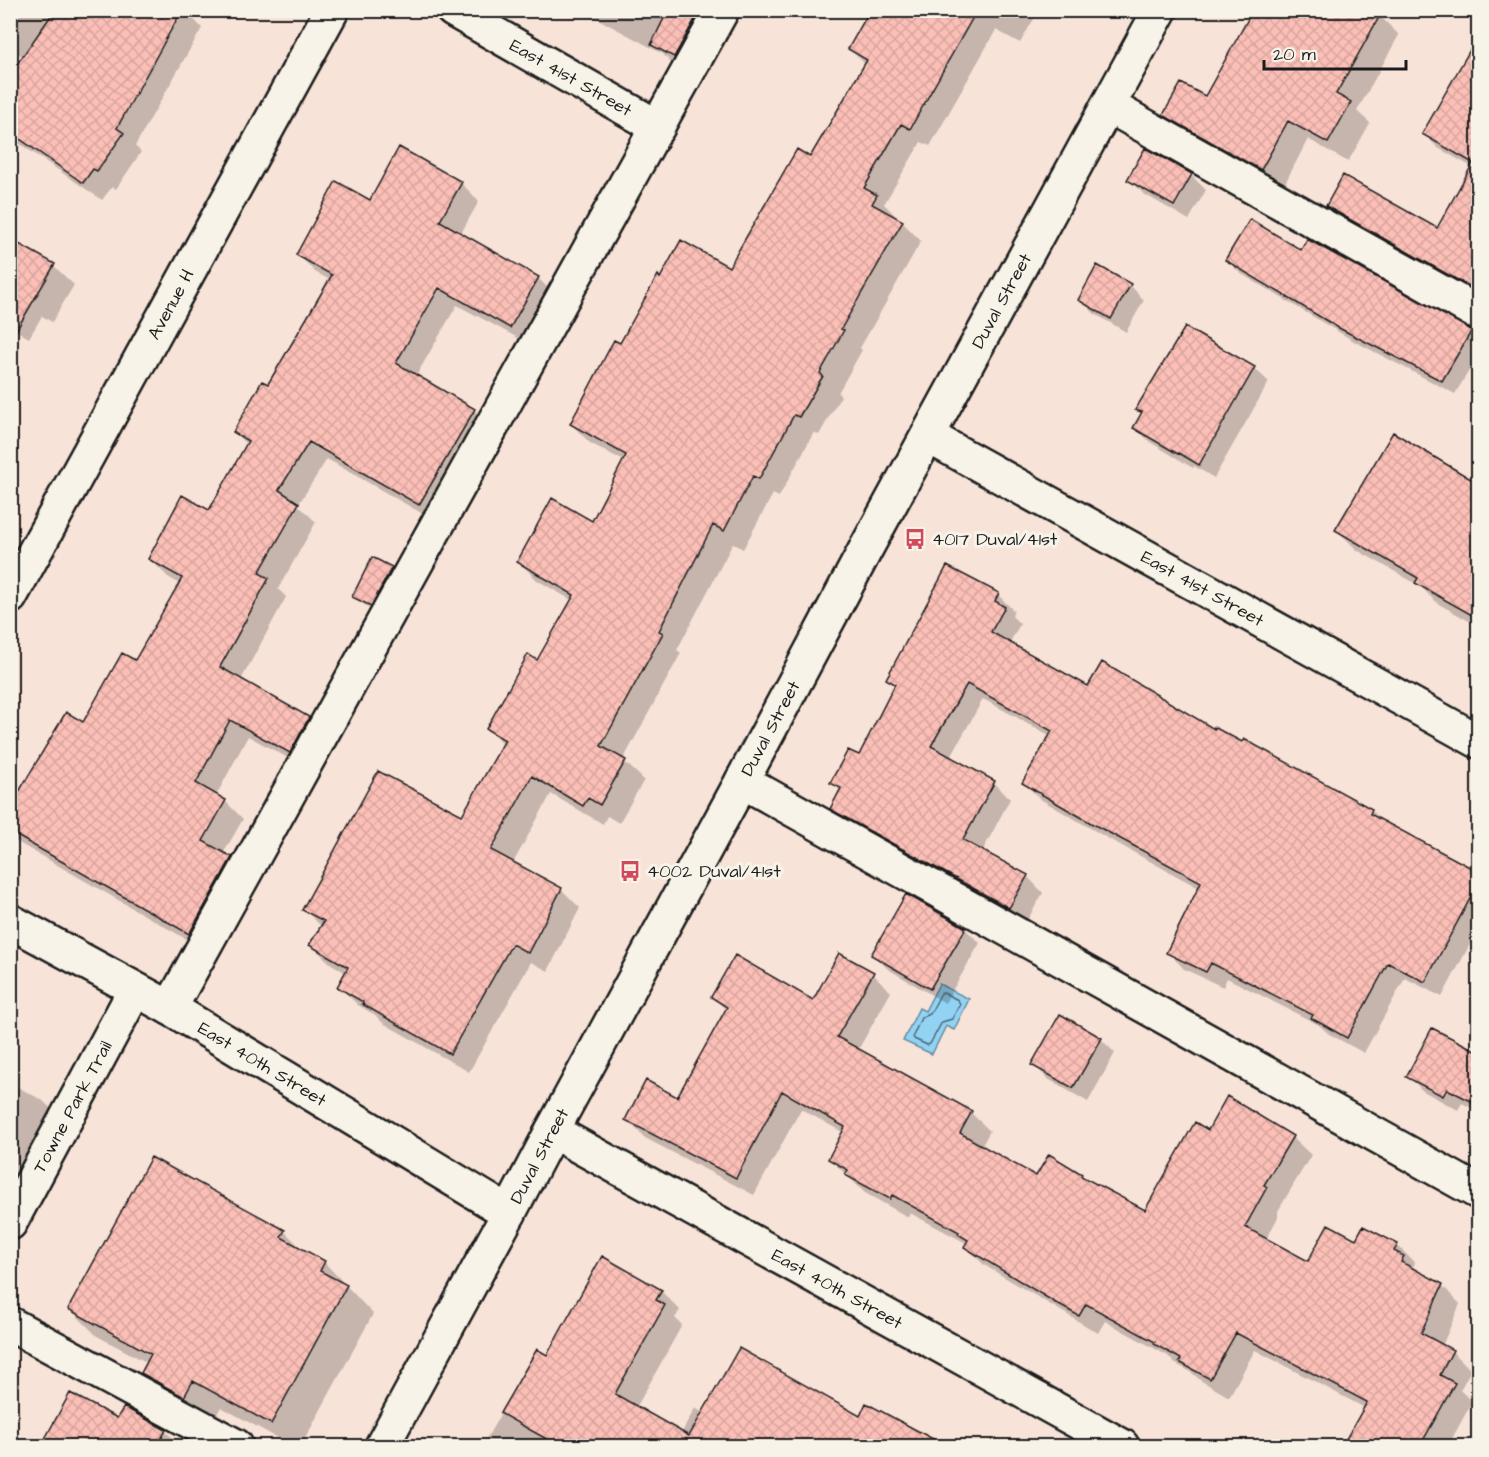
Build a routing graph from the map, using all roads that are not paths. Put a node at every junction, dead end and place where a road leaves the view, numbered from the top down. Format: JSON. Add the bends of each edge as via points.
{"nodes":[{"id":1,"x":332,"y":10,"type":"edge"},
{"id":2,"x":453,"y":10,"type":"edge"},
{"id":3,"x":722,"y":10,"type":"edge"},
{"id":4,"x":1160,"y":10,"type":"edge"},
{"id":5,"x":1108,"y":106,"type":"junction"},
{"id":6,"x":658,"y":127,"type":"junction"},
{"id":7,"x":1479,"y":313,"type":"edge"},
{"id":8,"x":927,"y":436,"type":"junction"},
{"id":9,"x":10,"y":597,"type":"edge"},
{"id":10,"x":1479,"y":741,"type":"edge"},
{"id":11,"x":742,"y":781,"type":"junction"},
{"id":12,"x":10,"y":921,"type":"edge"},
{"id":13,"x":135,"y":990,"type":"junction"},
{"id":14,"x":170,"y":1008,"type":"junction"},
{"id":15,"x":552,"y":1131,"type":"junction"},
{"id":16,"x":1479,"y":1192,"type":"edge"},
{"id":17,"x":509,"y":1213,"type":"junction"},
{"id":18,"x":10,"y":1223,"type":"edge"},
{"id":19,"x":10,"y":1324,"type":"edge"},
{"id":20,"x":236,"y":1446,"type":"edge"},
{"id":21,"x":382,"y":1446,"type":"edge"},
{"id":22,"x":1122,"y":1446,"type":"edge"}],
"edges":[{"from":1,"to":9,"type":"street","name":"Avenue H"},
{"from":2,"to":6,"type":"street","name":"East 41st Street"},
{"from":3,"to":6,"type":"street"},
{"from":4,"to":5,"type":"street","name":"Duval Street"},
{"from":5,"to":7,"type":"street"},
{"from":5,"to":8,"type":"street","name":"Duval Street"},
{"from":6,"to":14,"type":"street"},
{"from":8,"to":10,"type":"street","name":"East 41st Street"},
{"from":8,"to":11,"type":"street","name":"Duval Street"},
{"from":11,"to":15,"type":"street","name":"Duval Street"},
{"from":11,"to":16,"type":"street"},
{"from":12,"to":13,"type":"street","name":"East 40th Street"},
{"from":13,"to":14,"type":"street","name":"East 40th Street"},
{"from":13,"to":18,"type":"street","name":"Towne Park Trail"},
{"from":14,"to":17,"type":"street","name":"East 40th Street"},
{"from":15,"to":17,"type":"street","name":"Duval Street"},
{"from":15,"to":22,"type":"street","name":"East 40th Street"},
{"from":17,"to":21,"type":"street","name":"Duval Street"},
{"from":19,"to":20,"type":"street"}]}
